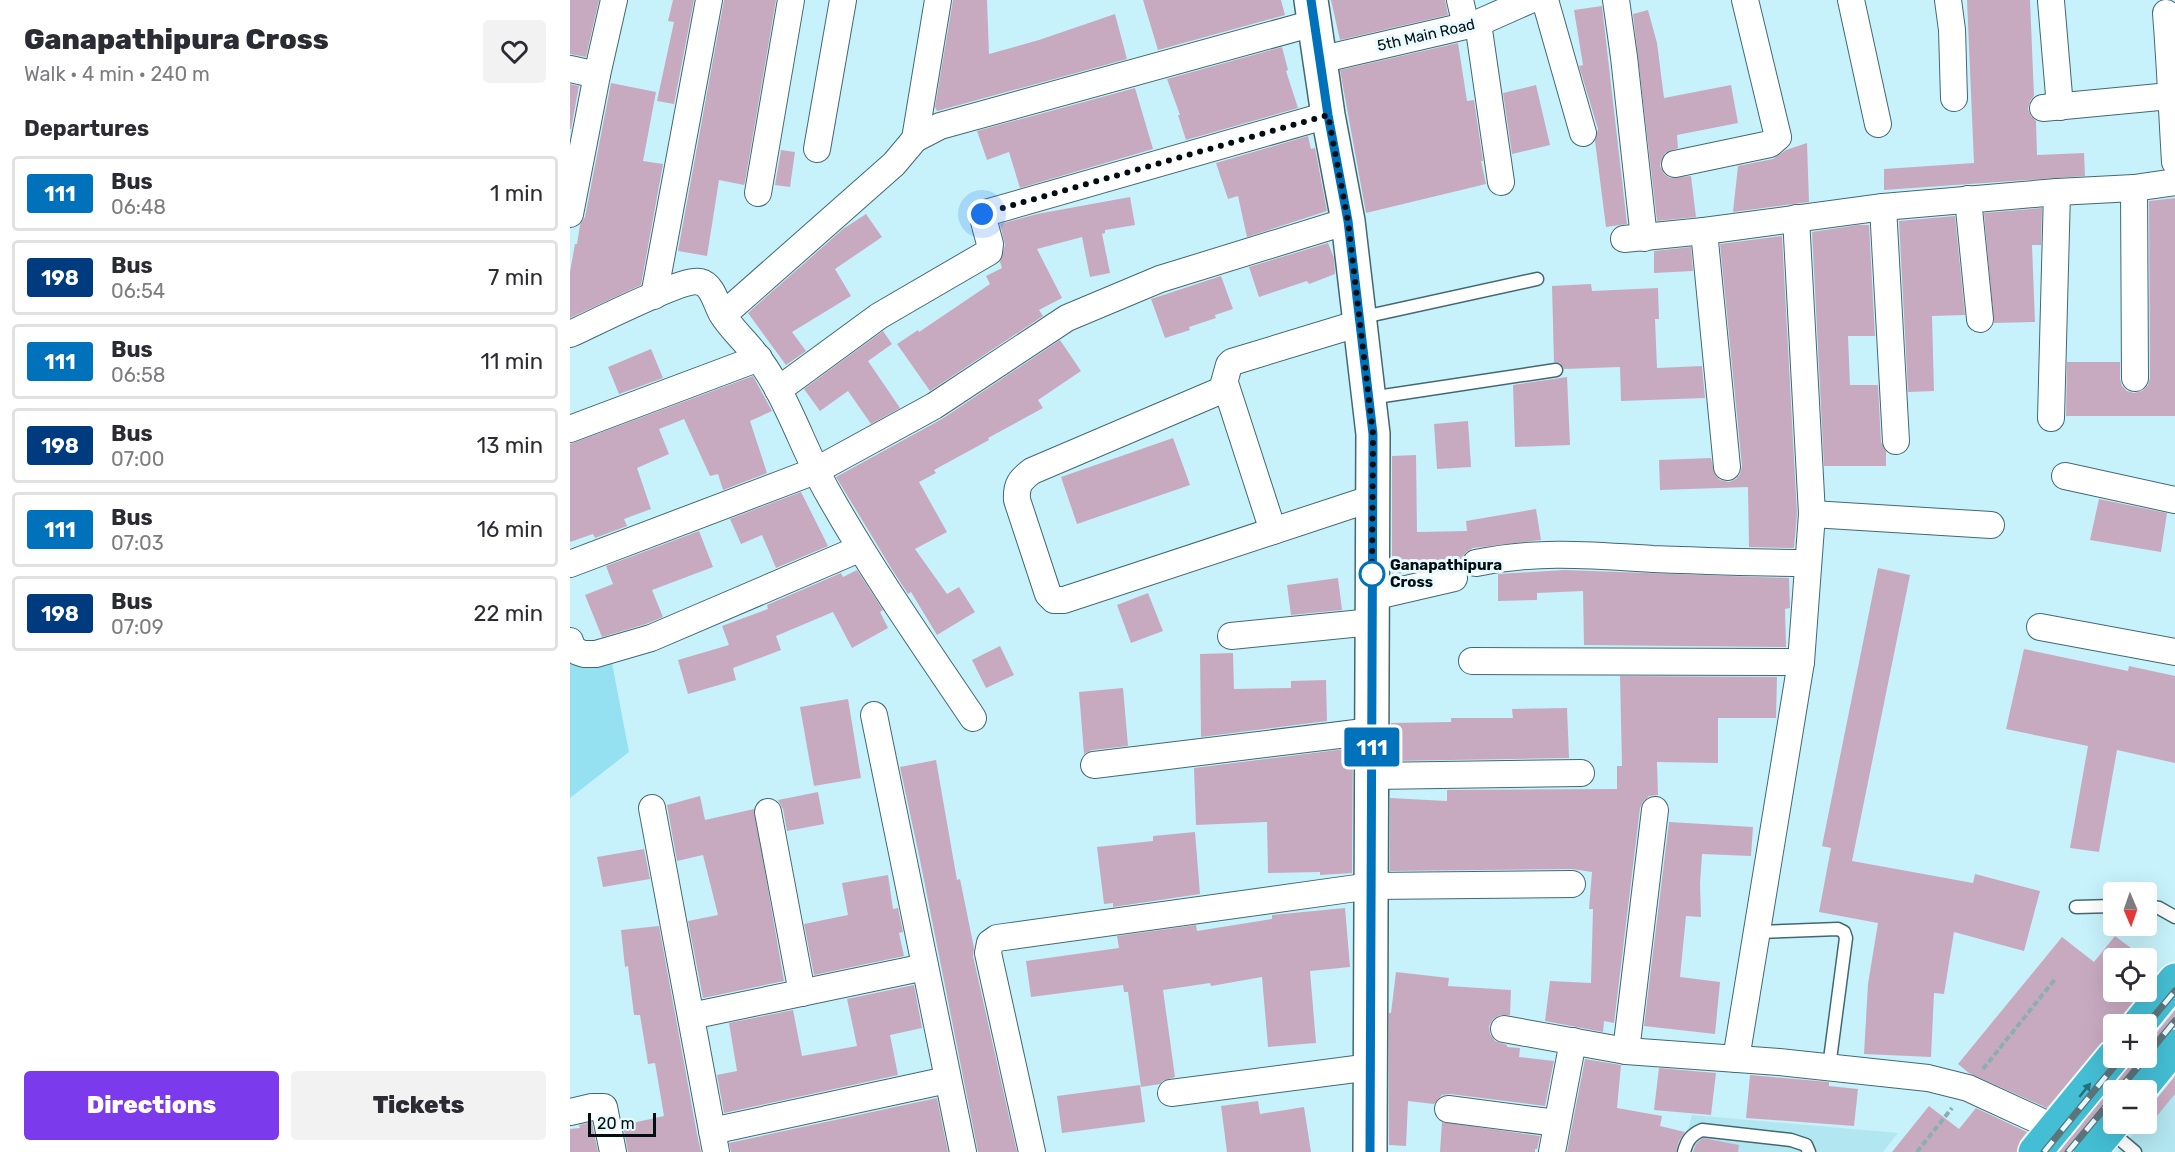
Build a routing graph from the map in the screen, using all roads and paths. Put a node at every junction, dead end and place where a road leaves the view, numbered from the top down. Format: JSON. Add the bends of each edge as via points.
{"nodes":[{"id":1,"x":614,"y":0,"type":"edge"},
{"id":2,"x":709,"y":0,"type":"edge"},
{"id":3,"x":791,"y":0,"type":"edge"},
{"id":4,"x":843,"y":0,"type":"edge"},
{"id":5,"x":938,"y":0,"type":"edge"},
{"id":6,"x":1460,"y":0,"type":"edge"},
{"id":7,"x":1616,"y":0,"type":"edge"},
{"id":8,"x":1745,"y":0,"type":"edge"},
{"id":9,"x":1851,"y":0,"type":"edge"},
{"id":10,"x":1948,"y":0,"type":"edge"},
{"id":11,"x":1529,"y":1,"type":"edge"},
{"id":12,"x":2051,"y":1,"type":"edge"},
{"id":13,"x":1312,"y":11,"type":"edge"},
{"id":14,"x":2166,"y":13,"type":"dead end"},
{"id":15,"x":1472,"y":24,"type":"junction"},
{"id":16,"x":1319,"y":60,"type":"junction"},
{"id":17,"x":570,"y":69,"type":"edge"},
{"id":18,"x":597,"y":75,"type":"junction"},
{"id":19,"x":2170,"y":96,"type":"junction"},
{"id":20,"x":1954,"y":98,"type":"dead end"},
{"id":21,"x":1328,"y":115,"type":"junction"},
{"id":22,"x":1878,"y":124,"type":"dead end"},
{"id":23,"x":1583,"y":133,"type":"dead end"},
{"id":24,"x":915,"y":139,"type":"junction"},
{"id":25,"x":818,"y":149,"type":"dead end"},
{"id":26,"x":2175,"y":162,"type":"edge"},
{"id":27,"x":1676,"y":164,"type":"dead end"},
{"id":28,"x":1501,"y":182,"type":"dead end"},
{"id":29,"x":2175,"y":182,"type":"edge"},
{"id":30,"x":2133,"y":188,"type":"junction"},
{"id":31,"x":2057,"y":192,"type":"junction"},
{"id":32,"x":758,"y":193,"type":"dead end"},
{"id":33,"x":1968,"y":200,"type":"junction"},
{"id":34,"x":1883,"y":207,"type":"junction"},
{"id":35,"x":570,"y":214,"type":"edge"},
{"id":36,"x":1796,"y":218,"type":"junction"},
{"id":37,"x":1348,"y":221,"type":"junction"},
{"id":38,"x":1704,"y":231,"type":"junction"},
{"id":39,"x":1537,"y":279,"type":"dead end"},
{"id":40,"x":654,"y":296,"type":"junction"},
{"id":41,"x":723,"y":315,"type":"junction"},
{"id":42,"x":1980,"y":319,"type":"dead end"},
{"id":43,"x":1360,"y":320,"type":"junction"},
{"id":44,"x":570,"y":334,"type":"edge"},
{"id":45,"x":759,"y":358,"type":"junction"},
{"id":46,"x":1556,"y":370,"type":"dead end"},
{"id":47,"x":2135,"y":378,"type":"dead end"},
{"id":48,"x":1225,"y":383,"type":"junction"},
{"id":49,"x":778,"y":390,"type":"junction"},
{"id":50,"x":1369,"y":398,"type":"junction"},
{"id":51,"x":2051,"y":418,"type":"dead end"},
{"id":52,"x":570,"y":429,"type":"edge"},
{"id":53,"x":1896,"y":441,"type":"dead end"},
{"id":54,"x":1726,"y":467,"type":"dead end"},
{"id":55,"x":815,"y":471,"type":"junction"},
{"id":56,"x":2065,"y":477,"type":"dead end"},
{"id":57,"x":1373,"y":498,"type":"junction"},
{"id":58,"x":2175,"y":500,"type":"edge"},
{"id":59,"x":1812,"y":514,"type":"junction"},
{"id":60,"x":1991,"y":525,"type":"dead end"},
{"id":61,"x":1273,"y":531,"type":"junction"},
{"id":62,"x":859,"y":549,"type":"junction"},
{"id":63,"x":1476,"y":563,"type":"dead end"},
{"id":64,"x":1808,"y":563,"type":"junction"},
{"id":65,"x":570,"y":564,"type":"edge"},
{"id":66,"x":1454,"y":578,"type":"dead end"},
{"id":67,"x":1372,"y":610,"type":"junction"},
{"id":68,"x":2040,"y":627,"type":"dead end"},
{"id":69,"x":1231,"y":636,"type":"dead end"},
{"id":70,"x":570,"y":641,"type":"edge"},
{"id":71,"x":2175,"y":652,"type":"edge"},
{"id":72,"x":1472,"y":661,"type":"dead end"},
{"id":73,"x":1801,"y":662,"type":"junction"},
{"id":74,"x":874,"y":715,"type":"dead end"},
{"id":75,"x":974,"y":718,"type":"dead end"},
{"id":76,"x":1372,"y":730,"type":"junction"},
{"id":77,"x":1094,"y":765,"type":"dead end"},
{"id":78,"x":1581,"y":773,"type":"dead end"},
{"id":79,"x":1372,"y":776,"type":"junction"},
{"id":80,"x":652,"y":808,"type":"dead end"},
{"id":81,"x":1655,"y":810,"type":"dead end"},
{"id":82,"x":768,"y":812,"type":"dead end"},
{"id":83,"x":1572,"y":884,"type":"dead end"},
{"id":84,"x":1371,"y":886,"type":"junction"},
{"id":85,"x":2103,"y":906,"type":"edge"},
{"id":86,"x":2076,"y":907,"type":"dead end"},
{"id":87,"x":2157,"y":908,"type":"edge"},
{"id":88,"x":2175,"y":917,"type":"edge"},
{"id":89,"x":1757,"y":932,"type":"junction"},
{"id":90,"x":925,"y":967,"type":"junction"},
{"id":91,"x":2056,"y":978,"type":"dead end"},
{"id":92,"x":2175,"y":980,"type":"edge"},
{"id":93,"x":802,"y":993,"type":"junction"},
{"id":94,"x":2147,"y":1014,"type":"edge"},
{"id":95,"x":690,"y":1016,"type":"junction"},
{"id":96,"x":1504,"y":1029,"type":"dead end"},
{"id":97,"x":1573,"y":1041,"type":"junction"},
{"id":98,"x":2175,"y":1046,"type":"edge"},
{"id":99,"x":1626,"y":1051,"type":"junction"},
{"id":100,"x":1736,"y":1059,"type":"junction"},
{"id":101,"x":1371,"y":1067,"type":"junction"},
{"id":102,"x":1829,"y":1067,"type":"junction"},
{"id":103,"x":2104,"y":1068,"type":"edge"},
{"id":104,"x":947,"y":1080,"type":"junction"},
{"id":105,"x":2147,"y":1080,"type":"edge"},
{"id":106,"x":1968,"y":1088,"type":"junction"},
{"id":107,"x":1171,"y":1094,"type":"dead end"},
{"id":108,"x":1448,"y":1109,"type":"dead end"},
{"id":109,"x":570,"y":1112,"type":"edge"},
{"id":110,"x":1557,"y":1123,"type":"junction"},
{"id":111,"x":2104,"y":1135,"type":"edge"},
{"id":112,"x":2045,"y":1140,"type":"edge"},
{"id":113,"x":714,"y":1141,"type":"edge"},
{"id":114,"x":613,"y":1152,"type":"edge"},
{"id":115,"x":963,"y":1152,"type":"edge"},
{"id":116,"x":1032,"y":1152,"type":"edge"},
{"id":117,"x":1370,"y":1152,"type":"edge"},
{"id":118,"x":1552,"y":1152,"type":"edge"},
{"id":119,"x":1684,"y":1152,"type":"edge"},
{"id":120,"x":1809,"y":1152,"type":"edge"},
{"id":121,"x":1917,"y":1152,"type":"edge"},
{"id":122,"x":2135,"y":1152,"type":"edge"}],
"edges":[{"from":1,"to":18,"type":"street"},
{"from":2,"to":40,"type":"street"},
{"from":3,"to":32,"type":"street"},
{"from":4,"to":25,"type":"street"},
{"from":5,"to":24,"type":"street"},
{"from":6,"to":15,"type":"street"},
{"from":7,"to":38,"type":"street","via":[[1624,57],[1634,238]]},
{"from":8,"to":27,"type":"street","via":[[1778,136],[1770,144]]},
{"from":9,"to":22,"type":"street"},
{"from":10,"to":20,"type":"street"},
{"from":11,"to":15,"type":"street","name":"5th Main Road"},
{"from":11,"to":23,"type":"street"},
{"from":12,"to":19,"type":"street","via":[[2051,107]]},
{"from":13,"to":16,"type":"street"},
{"from":13,"to":24,"type":"street","via":[[940,126]]},
{"from":14,"to":19,"type":"street"},
{"from":15,"to":16,"type":"street","name":"5th Main Road"},
{"from":15,"to":28,"type":"street"},
{"from":16,"to":21,"type":"street"},
{"from":17,"to":18,"type":"street"},
{"from":18,"to":35,"type":"street"},
{"from":19,"to":26,"type":"street"},
{"from":21,"to":37,"type":"street"},
{"from":21,"to":49,"type":"street","via":[[982,214],[989,252],[879,316]]},
{"from":24,"to":41,"type":"street","via":[[894,164]]},
{"from":29,"to":30,"type":"street"},
{"from":30,"to":31,"type":"street"},
{"from":30,"to":47,"type":"street"},
{"from":31,"to":33,"type":"street"},
{"from":31,"to":51,"type":"street"},
{"from":33,"to":34,"type":"street"},
{"from":33,"to":42,"type":"street"},
{"from":34,"to":36,"type":"street"},
{"from":34,"to":53,"type":"street"},
{"from":36,"to":38,"type":"street"},
{"from":36,"to":59,"type":"street"},
{"from":37,"to":43,"type":"street"},
{"from":37,"to":55,"type":"street","via":[[1160,279],[1067,318],[934,406]]},
{"from":38,"to":54,"type":"street"},
{"from":39,"to":43,"type":"lane"},
{"from":40,"to":41,"type":"street","via":[[699,281],[711,290]]},
{"from":40,"to":44,"type":"street"},
{"from":41,"to":45,"type":"street"},
{"from":43,"to":48,"type":"street","via":[[1232,362]]},
{"from":43,"to":50,"type":"street"},
{"from":45,"to":49,"type":"street"},
{"from":45,"to":52,"type":"street"},
{"from":46,"to":50,"type":"lane"},
{"from":48,"to":61,"type":"street"},
{"from":48,"to":61,"type":"street","via":[[1222,390],[1032,471],[1021,479],[1017,500],[1048,594],[1054,600],[1064,600]]},
{"from":49,"to":55,"type":"street"},
{"from":50,"to":57,"type":"street"},
{"from":55,"to":62,"type":"street"},
{"from":55,"to":65,"type":"street"},
{"from":56,"to":58,"type":"street"},
{"from":57,"to":61,"type":"street"},
{"from":57,"to":67,"type":"street"},
{"from":59,"to":60,"type":"street"},
{"from":59,"to":64,"type":"street"},
{"from":62,"to":70,"type":"street","via":[[651,638],[597,654],[584,654],[572,647]]},
{"from":62,"to":75,"type":"street"},
{"from":63,"to":64,"type":"street","via":[[1553,554]]},
{"from":64,"to":73,"type":"street"},
{"from":66,"to":67,"type":"street"},
{"from":67,"to":69,"type":"street"},
{"from":67,"to":76,"type":"street"},
{"from":68,"to":71,"type":"street"},
{"from":72,"to":73,"type":"street"},
{"from":73,"to":89,"type":"street"},
{"from":74,"to":90,"type":"street"},
{"from":76,"to":77,"type":"street"},
{"from":76,"to":79,"type":"street"},
{"from":78,"to":79,"type":"street"},
{"from":79,"to":84,"type":"street"},
{"from":80,"to":95,"type":"street"},
{"from":81,"to":99,"type":"street"},
{"from":82,"to":93,"type":"street"},
{"from":83,"to":84,"type":"street"},
{"from":84,"to":101,"type":"street"},
{"from":84,"to":116,"type":"street","via":[[997,938],[990,943],[987,953]]},
{"from":85,"to":86,"type":"lane"},
{"from":87,"to":88,"type":"lane"},
{"from":89,"to":100,"type":"street"},
{"from":89,"to":102,"type":"lane","via":[[1844,932]]},
{"from":90,"to":93,"type":"street"},
{"from":90,"to":104,"type":"street"},
{"from":91,"to":106,"type":"path"},
{"from":92,"to":94,"type":"highway"},
{"from":93,"to":95,"type":"street"},
{"from":95,"to":113,"type":"street"},
{"from":96,"to":97,"type":"street"},
{"from":97,"to":99,"type":"street"},
{"from":97,"to":110,"type":"street"},
{"from":98,"to":105,"type":"highway"},
{"from":99,"to":100,"type":"street"},
{"from":100,"to":102,"type":"street"},
{"from":101,"to":107,"type":"street"},
{"from":101,"to":117,"type":"street"},
{"from":102,"to":106,"type":"street","via":[[1929,1078]]},
{"from":112,"to":103,"type":"highway","one_way":true},
{"from":104,"to":113,"type":"street"},
{"from":104,"to":115,"type":"street"},
{"from":106,"to":112,"type":"street"},
{"from":106,"to":121,"type":"path"},
{"from":108,"to":110,"type":"street"},
{"from":109,"to":114,"type":"street","via":[[604,1107]]},
{"from":110,"to":118,"type":"street"},
{"from":111,"to":122,"type":"lane"},
{"from":119,"to":120,"type":"lane","via":[[1693,1134],[1702,1130],[1791,1140],[1806,1145]]}]}
